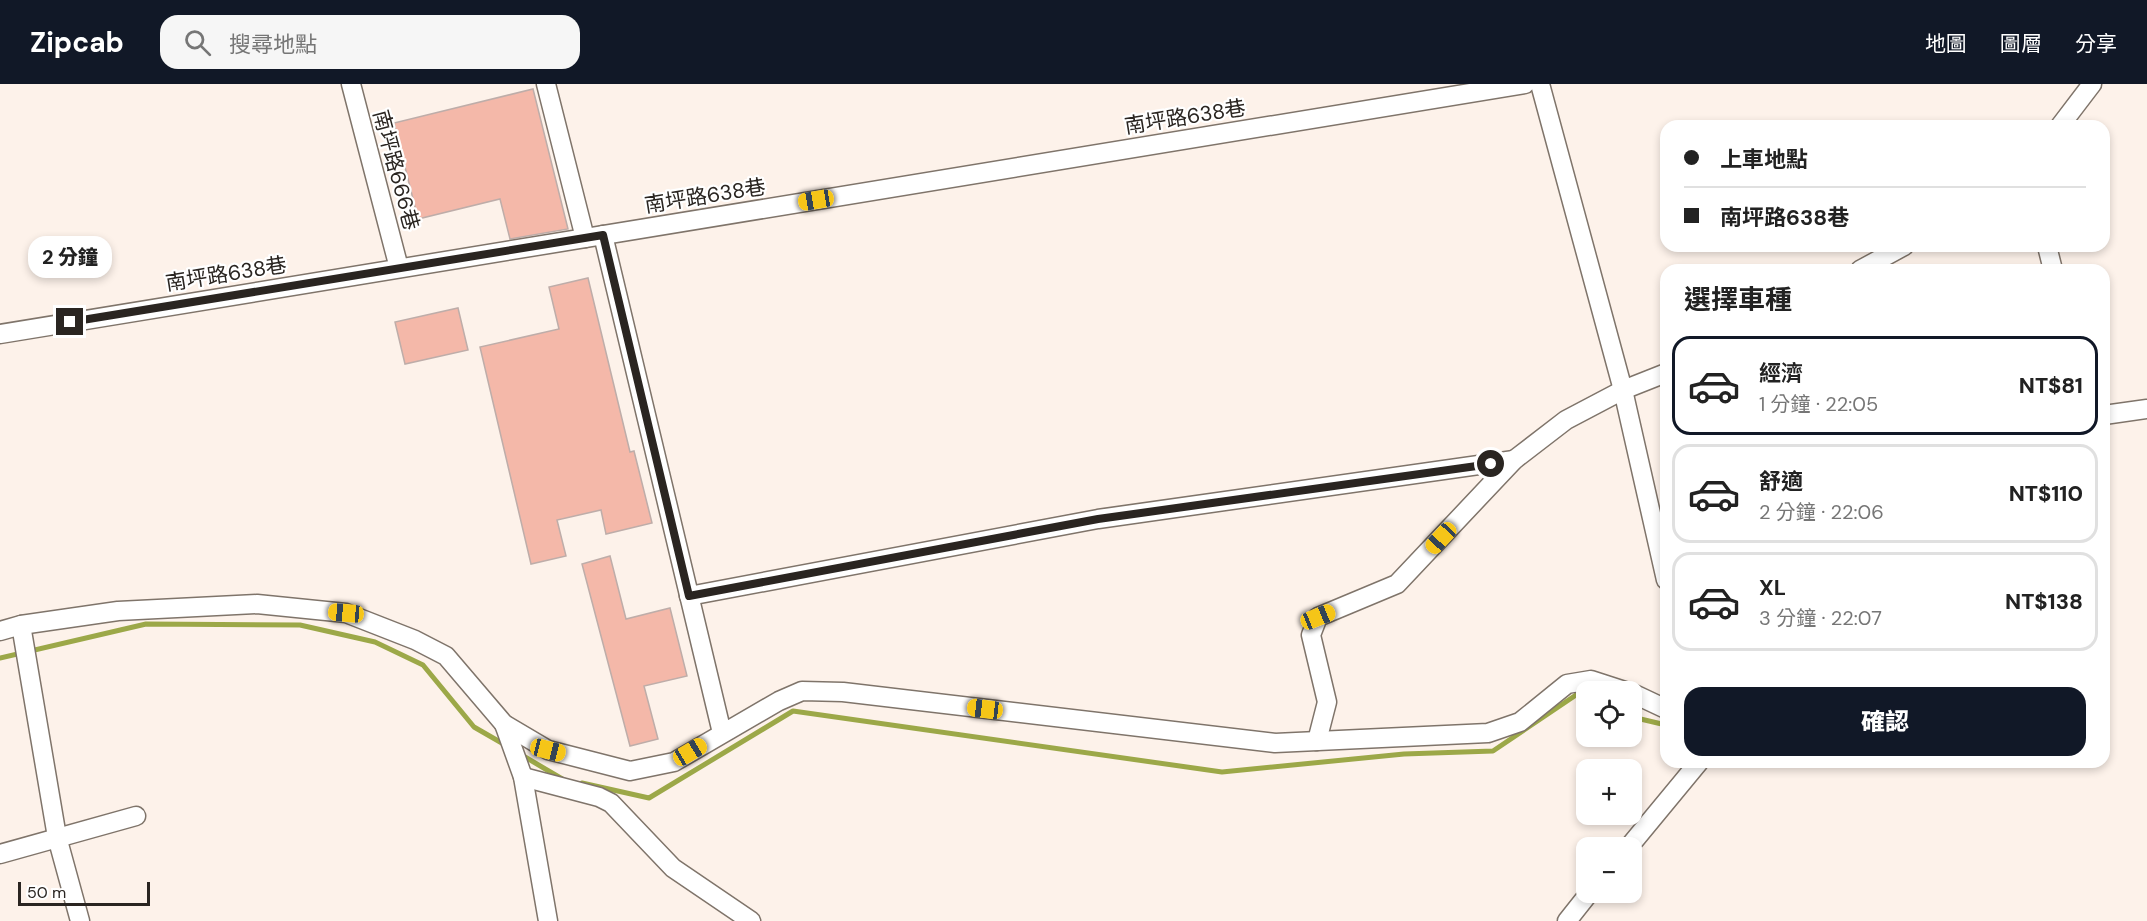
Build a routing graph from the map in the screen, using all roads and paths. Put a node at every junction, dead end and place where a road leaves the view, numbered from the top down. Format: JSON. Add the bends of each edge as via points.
{"nodes":[{"id":1,"x":351,"y":84,"type":"edge"},
{"id":2,"x":546,"y":84,"type":"edge"},
{"id":3,"x":1525,"y":84,"type":"edge"},
{"id":4,"x":1540,"y":84,"type":"edge"},
{"id":5,"x":2092,"y":84,"type":"edge"},
{"id":6,"x":2065,"y":120,"type":"edge"},
{"id":7,"x":603,"y":235,"type":"junction"},
{"id":8,"x":585,"y":238,"type":"junction"},
{"id":9,"x":1893,"y":252,"type":"edge"},
{"id":10,"x":1871,"y":264,"type":"edge"},
{"id":11,"x":399,"y":268,"type":"junction"},
{"id":12,"x":0,"y":334,"type":"edge"},
{"id":13,"x":1660,"y":375,"type":"edge"},
{"id":14,"x":1623,"y":390,"type":"junction"},
{"id":15,"x":2147,"y":409,"type":"edge"},
{"id":16,"x":2110,"y":414,"type":"edge"},
{"id":17,"x":1514,"y":460,"type":"junction"},
{"id":18,"x":1660,"y":553,"type":"edge"},
{"id":19,"x":689,"y":596,"type":"junction"},
{"id":20,"x":21,"y":625,"type":"junction"},
{"id":21,"x":0,"y":631,"type":"edge"},
{"id":22,"x":1576,"y":682,"type":"edge"},
{"id":23,"x":1642,"y":698,"type":"edge"},
{"id":24,"x":1660,"y":706,"type":"edge"},
{"id":25,"x":504,"y":724,"type":"junction"},
{"id":26,"x":722,"y":733,"type":"junction"},
{"id":27,"x":1317,"y":741,"type":"junction"},
{"id":28,"x":1694,"y":768,"type":"edge"},
{"id":29,"x":523,"y":777,"type":"junction"},
{"id":30,"x":136,"y":816,"type":"dead end"},
{"id":31,"x":57,"y":837,"type":"junction"},
{"id":32,"x":1637,"y":837,"type":"edge"},
{"id":33,"x":0,"y":854,"type":"edge"},
{"id":34,"x":1581,"y":903,"type":"edge"},
{"id":35,"x":80,"y":921,"type":"edge"},
{"id":36,"x":548,"y":921,"type":"edge"},
{"id":37,"x":751,"y":921,"type":"edge"},
{"id":38,"x":1567,"y":921,"type":"edge"}],
"edges":[{"from":1,"to":11,"type":"street","name":"南坪路666巷"},
{"from":2,"to":8,"type":"street"},
{"from":3,"to":7,"type":"street","name":"南坪路638巷"},
{"from":4,"to":14,"type":"street"},
{"from":5,"to":6,"type":"street"},
{"from":7,"to":8,"type":"street","name":"南坪路638巷"},
{"from":7,"to":19,"type":"street"},
{"from":8,"to":11,"type":"street","name":"南坪路638巷"},
{"from":9,"to":10,"type":"street"},
{"from":11,"to":12,"type":"street","name":"南坪路638巷"},
{"from":13,"to":14,"type":"street"},
{"from":14,"to":17,"type":"street","via":[[1566,420]]},
{"from":14,"to":18,"type":"street"},
{"from":15,"to":16,"type":"street"},
{"from":17,"to":19,"type":"street","via":[[1098,519]]},
{"from":17,"to":27,"type":"street","via":[[1397,584],[1318,617],[1311,635],[1327,702]]},
{"from":19,"to":26,"type":"street"},
{"from":20,"to":21,"type":"street"},
{"from":20,"to":25,"type":"street","via":[[118,611],[257,604],[346,613],[446,656]]},
{"from":20,"to":31,"type":"street"},
{"from":22,"to":27,"type":"street","via":[[1567,684],[1520,722],[1488,734]]},
{"from":23,"to":24,"type":"street"},
{"from":25,"to":26,"type":"street","via":[[548,750],[630,771],[674,762]]},
{"from":25,"to":29,"type":"street"},
{"from":26,"to":27,"type":"street","via":[[802,691],[843,692],[1275,743]]},
{"from":28,"to":32,"type":"street"},
{"from":29,"to":36,"type":"street"},
{"from":29,"to":37,"type":"street","via":[[611,803],[673,868]]},
{"from":30,"to":31,"type":"street"},
{"from":31,"to":33,"type":"street"},
{"from":31,"to":35,"type":"street"},
{"from":34,"to":38,"type":"street"}]}
